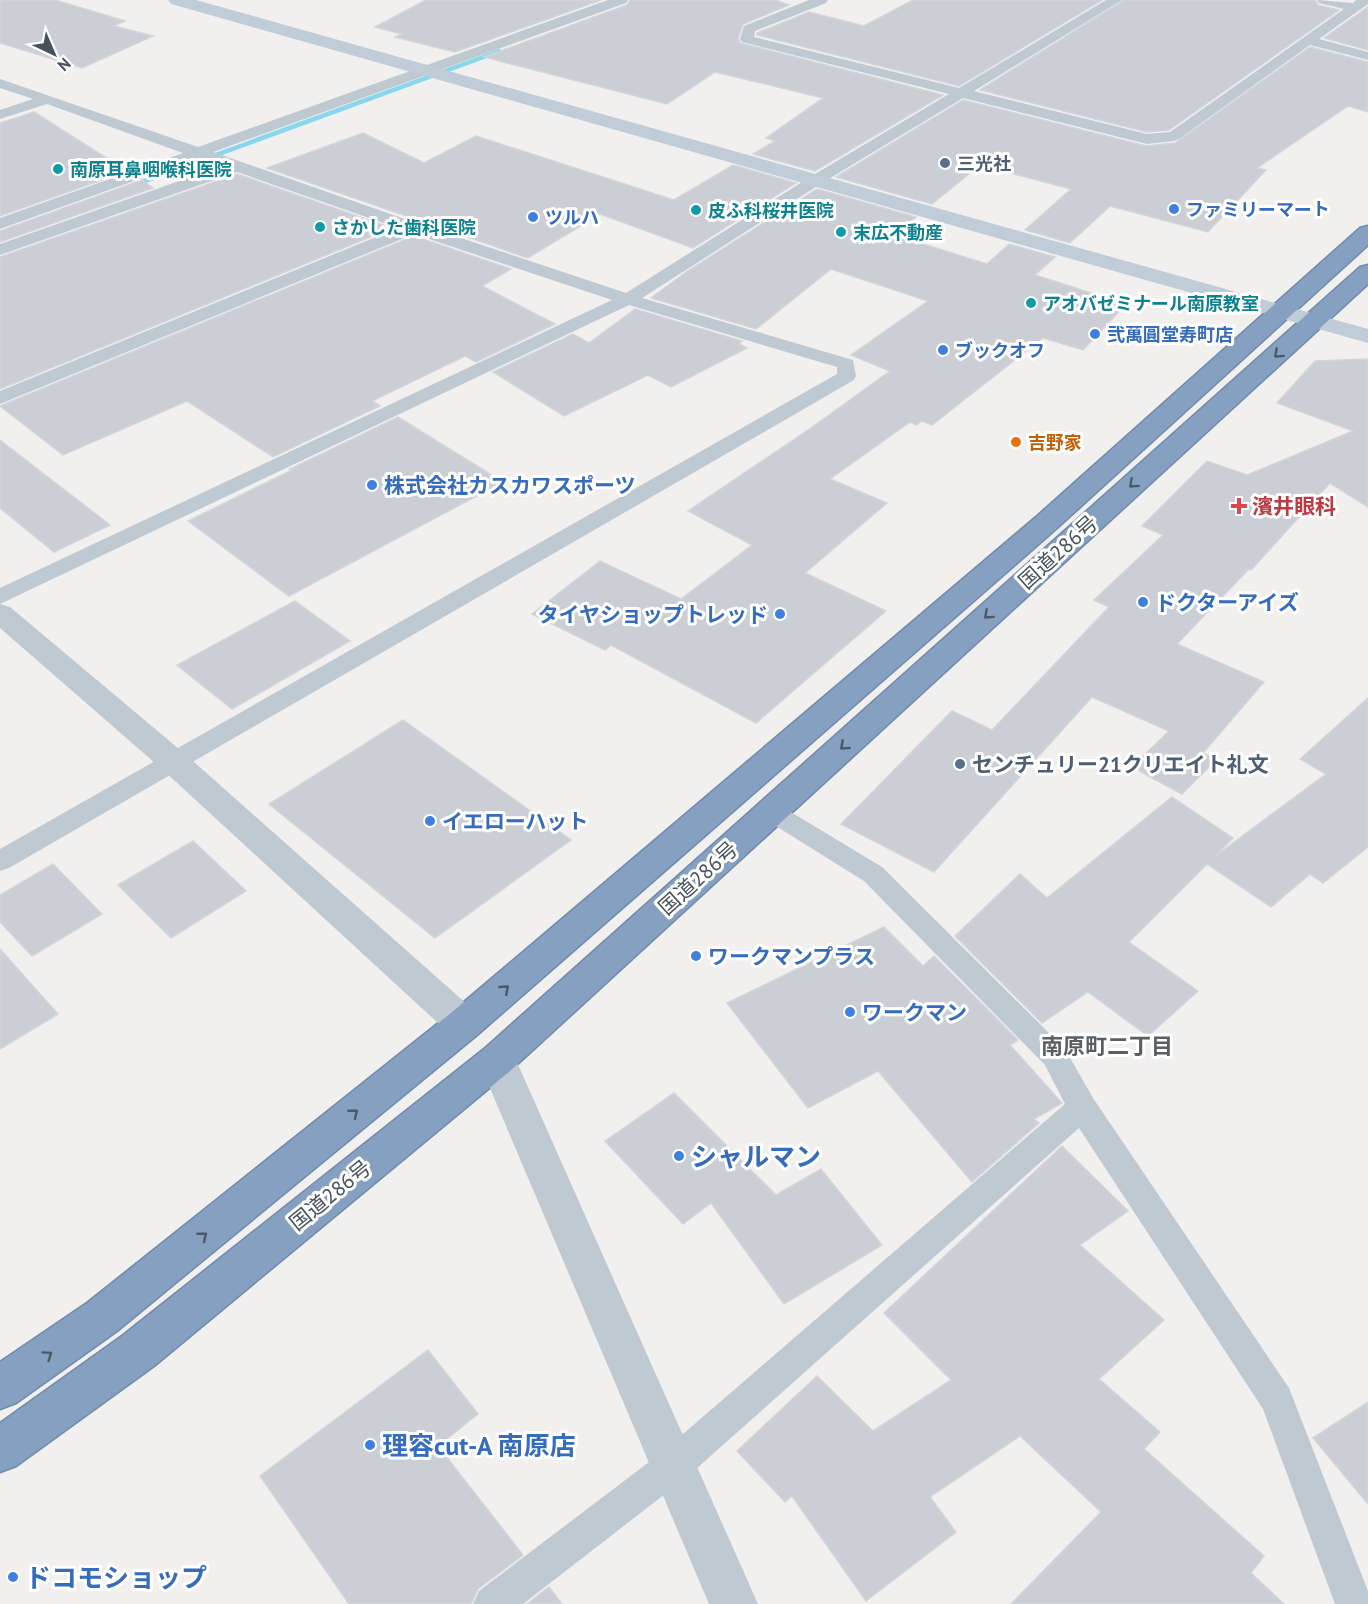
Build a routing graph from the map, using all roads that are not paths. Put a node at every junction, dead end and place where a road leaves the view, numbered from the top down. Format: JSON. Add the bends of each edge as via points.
{"nodes":[{"id":1,"x":177,"y":0,"type":"edge"},
{"id":2,"x":581,"y":0,"type":"edge"},
{"id":3,"x":621,"y":0,"type":"edge"},
{"id":4,"x":821,"y":0,"type":"edge"},
{"id":5,"x":1114,"y":0,"type":"edge"},
{"id":6,"x":1324,"y":0,"type":"edge"},
{"id":7,"x":1360,"y":4,"type":"edge"},
{"id":8,"x":604,"y":6,"type":"junction"},
{"id":9,"x":1309,"y":41,"type":"junction"},
{"id":10,"x":1368,"y":56,"type":"edge"},
{"id":11,"x":429,"y":70,"type":"junction"},
{"id":12,"x":0,"y":83,"type":"edge"},
{"id":13,"x":961,"y":91,"type":"junction"},
{"id":14,"x":49,"y":99,"type":"junction"},
{"id":15,"x":0,"y":115,"type":"edge"},
{"id":16,"x":200,"y":153,"type":"junction"},
{"id":17,"x":238,"y":166,"type":"junction"},
{"id":18,"x":816,"y":180,"type":"junction"},
{"id":19,"x":0,"y":224,"type":"edge"},
{"id":20,"x":413,"y":228,"type":"junction"},
{"id":21,"x":1368,"y":233,"type":"edge"},
{"id":22,"x":0,"y":250,"type":"edge"},
{"id":23,"x":1368,"y":272,"type":"edge"},
{"id":24,"x":627,"y":299,"type":"junction"},
{"id":25,"x":1282,"y":311,"type":"junction"},
{"id":26,"x":1314,"y":321,"type":"junction"},
{"id":27,"x":1368,"y":336,"type":"edge"},
{"id":28,"x":0,"y":398,"type":"edge"},
{"id":29,"x":0,"y":597,"type":"edge"},
{"id":30,"x":0,"y":613,"type":"edge"},
{"id":31,"x":174,"y":762,"type":"junction"},
{"id":32,"x":772,"y":812,"type":"junction"},
{"id":33,"x":0,"y":861,"type":"edge"},
{"id":34,"x":464,"y":1024,"type":"junction"},
{"id":35,"x":497,"y":1060,"type":"junction"},
{"id":36,"x":1083,"y":1107,"type":"junction"},
{"id":37,"x":0,"y":1388,"type":"edge"},
{"id":38,"x":0,"y":1450,"type":"edge"},
{"id":39,"x":674,"y":1465,"type":"junction"},
{"id":40,"x":492,"y":1604,"type":"edge"},
{"id":41,"x":734,"y":1604,"type":"edge"},
{"id":42,"x":1354,"y":1604,"type":"edge"}],
"edges":[{"from":1,"to":11,"type":"street"},
{"from":2,"to":8,"type":"lane"},
{"from":3,"to":8,"type":"lane"},
{"from":4,"to":13,"type":"lane","via":[[749,29],[747,39]]},
{"from":5,"to":13,"type":"lane"},
{"from":6,"to":7,"type":"lane"},
{"from":7,"to":9,"type":"lane"},
{"from":8,"to":11,"type":"lane"},
{"from":9,"to":10,"type":"lane"},
{"from":9,"to":13,"type":"lane","via":[[1174,136],[1147,139]]},
{"from":11,"to":16,"type":"lane"},
{"from":11,"to":18,"type":"street"},
{"from":12,"to":14,"type":"lane"},
{"from":13,"to":18,"type":"lane"},
{"from":14,"to":15,"type":"lane"},
{"from":14,"to":16,"type":"lane"},
{"from":16,"to":17,"type":"lane"},
{"from":16,"to":19,"type":"lane"},
{"from":17,"to":20,"type":"lane"},
{"from":17,"to":22,"type":"lane"},
{"from":18,"to":24,"type":"lane"},
{"from":18,"to":25,"type":"street"},
{"from":20,"to":24,"type":"lane"},
{"from":20,"to":28,"type":"lane"},
{"from":21,"to":25,"type":"highway","name":"国道286号"},
{"from":23,"to":26,"type":"highway","name":"国道286号"},
{"from":24,"to":29,"type":"lane"},
{"from":24,"to":31,"type":"lane","via":[[846,364],[847,376]]},
{"from":25,"to":26,"type":"street"},
{"from":34,"to":25,"type":"highway","name":"国道286号","one_way":true,"via":[[1037,530]]},
{"from":26,"to":27,"type":"street"},
{"from":26,"to":32,"type":"highway","name":"国道286号","one_way":true},
{"from":30,"to":31,"type":"street"},
{"from":31,"to":33,"type":"lane"},
{"from":31,"to":34,"type":"street"},
{"from":32,"to":35,"type":"highway","name":"国道286号"},
{"from":32,"to":36,"type":"lane","via":[[873,874],[1054,1057]]},
{"from":37,"to":34,"type":"highway","name":"国道286号","one_way":true,"via":[[102,1317]]},
{"from":35,"to":38,"type":"highway","name":"国道286号","via":[[138,1351]]},
{"from":35,"to":39,"type":"street"},
{"from":36,"to":39,"type":"lane"},
{"from":36,"to":42,"type":"lane","via":[[1277,1400]]},
{"from":39,"to":40,"type":"lane"},
{"from":39,"to":41,"type":"street"}]}
